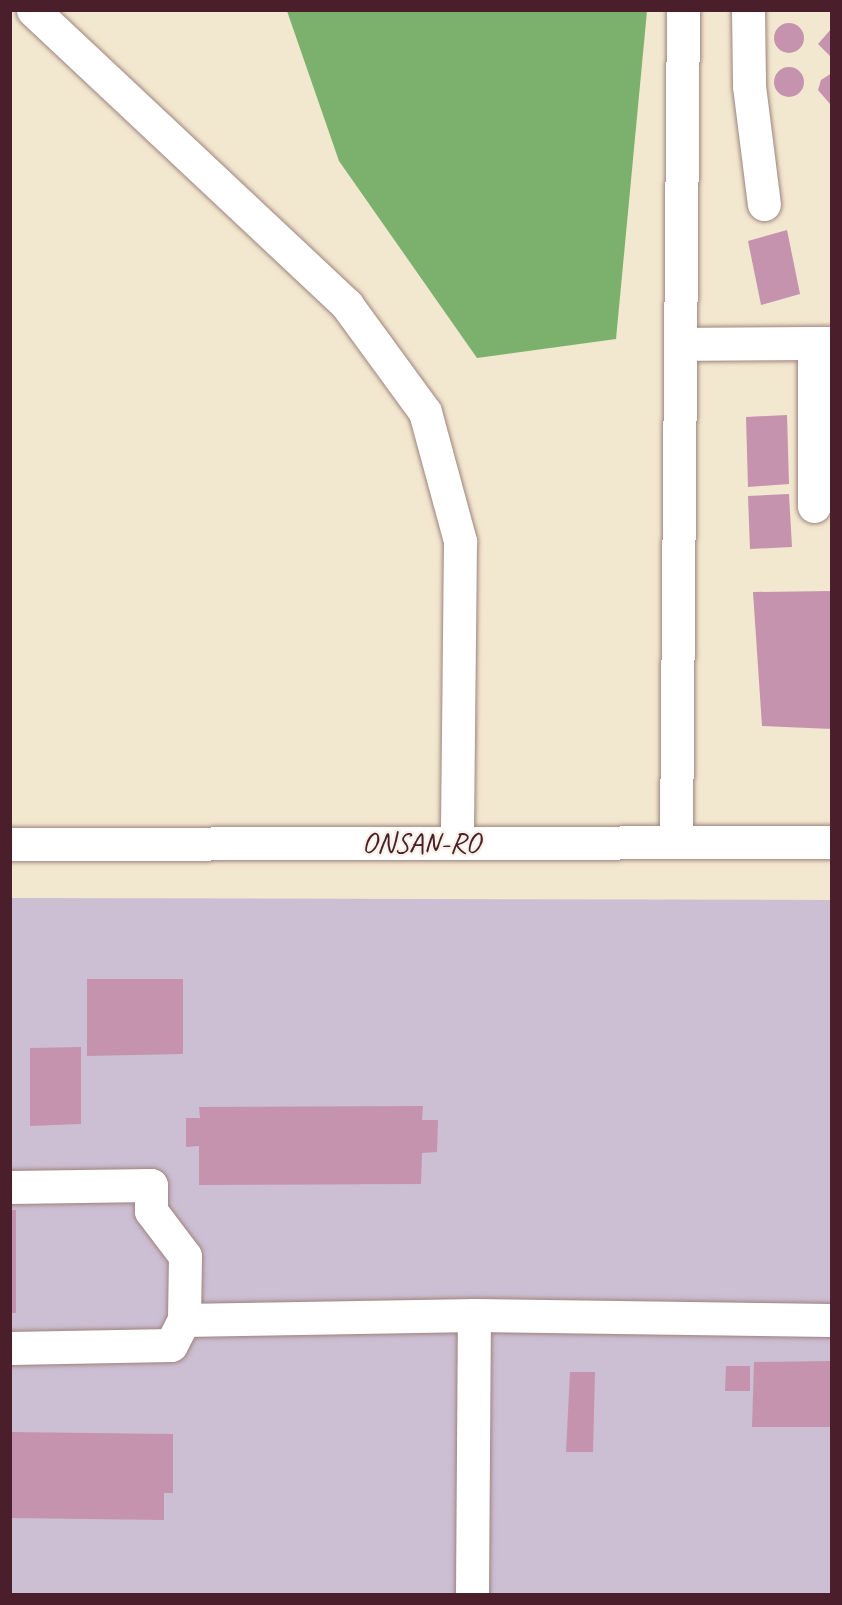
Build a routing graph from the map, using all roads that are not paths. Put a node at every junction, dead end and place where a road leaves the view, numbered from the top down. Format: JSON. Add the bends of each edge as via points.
{"nodes":[{"id":1,"x":33,"y":10,"type":"edge"},
{"id":2,"x":683,"y":10,"type":"edge"},
{"id":3,"x":748,"y":10,"type":"edge"},
{"id":4,"x":764,"y":204,"type":"dead end"},
{"id":5,"x":823,"y":343,"type":"edge"},
{"id":6,"x":680,"y":344,"type":"junction"},
{"id":7,"x":814,"y":506,"type":"dead end"},
{"id":8,"x":676,"y":840,"type":"junction"},
{"id":9,"x":457,"y":842,"type":"junction"},
{"id":10,"x":831,"y":842,"type":"edge"},
{"id":11,"x":10,"y":844,"type":"edge"},
{"id":12,"x":10,"y":1187,"type":"edge"},
{"id":13,"x":474,"y":1315,"type":"junction"},
{"id":14,"x":184,"y":1320,"type":"junction"},
{"id":15,"x":831,"y":1320,"type":"edge"},
{"id":16,"x":10,"y":1348,"type":"edge"},
{"id":17,"x":472,"y":1594,"type":"edge"}],
"edges":[{"from":1,"to":9,"type":"street","via":[[347,305],[425,412],[460,541]]},
{"from":2,"to":6,"type":"street"},
{"from":3,"to":4,"type":"street","via":[[749,86]]},
{"from":5,"to":6,"type":"street"},
{"from":5,"to":7,"type":"street"},
{"from":6,"to":8,"type":"street"},
{"from":8,"to":9,"type":"street","name":"ONSAN-RO"},
{"from":8,"to":10,"type":"street","name":"ONSAN-RO"},
{"from":9,"to":11,"type":"street","name":"ONSAN-RO"},
{"from":12,"to":14,"type":"street","via":[[151,1185],[151,1211],[185,1256]]},
{"from":13,"to":14,"type":"street"},
{"from":13,"to":15,"type":"street"},
{"from":13,"to":17,"type":"street"},
{"from":14,"to":16,"type":"street","via":[[171,1345]]}]}
